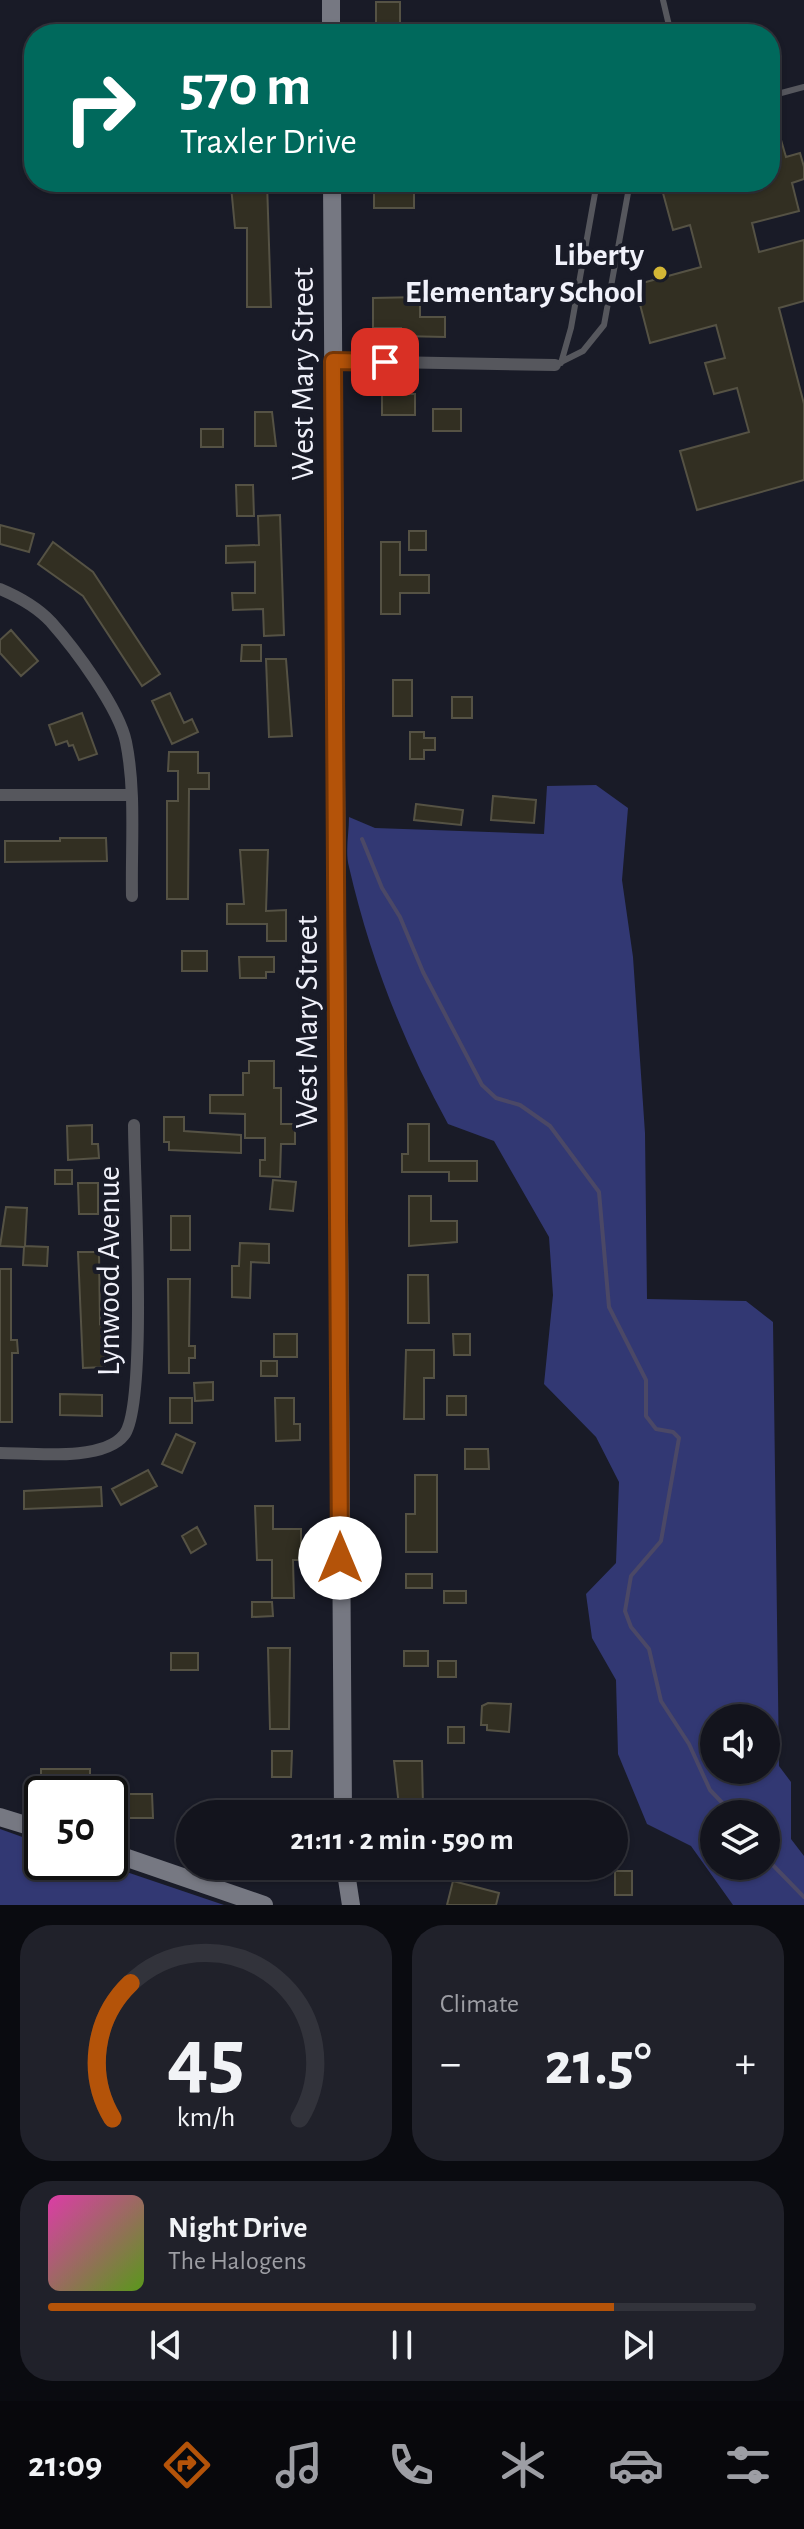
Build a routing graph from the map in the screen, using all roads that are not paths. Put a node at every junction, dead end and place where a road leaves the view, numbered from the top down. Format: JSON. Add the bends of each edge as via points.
{"nodes":[{"id":1,"x":331,"y":0,"type":"edge"},
{"id":2,"x":663,"y":0,"type":"edge"},
{"id":3,"x":331,"y":24,"type":"edge"},
{"id":4,"x":669,"y":24,"type":"edge"},
{"id":5,"x":804,"y":87,"type":"edge"},
{"id":6,"x":780,"y":93,"type":"edge"},
{"id":7,"x":332,"y":192,"type":"edge"},
{"id":8,"x":595,"y":192,"type":"edge"},
{"id":9,"x":628,"y":192,"type":"edge"},
{"id":10,"x":333,"y":361,"type":"junction"},
{"id":11,"x":558,"y":364,"type":"junction"},
{"id":12,"x":0,"y":589,"type":"edge"},
{"id":13,"x":0,"y":795,"type":"edge"},
{"id":14,"x":130,"y":795,"type":"junction"},
{"id":15,"x":132,"y":896,"type":"dead end"},
{"id":16,"x":134,"y":1125,"type":"dead end"},
{"id":17,"x":0,"y":1453,"type":"edge"},
{"id":18,"x":343,"y":1800,"type":"edge"},
{"id":19,"x":0,"y":1817,"type":"edge"},
{"id":20,"x":24,"y":1824,"type":"edge"},
{"id":21,"x":128,"y":1858,"type":"edge"},
{"id":22,"x":347,"y":1880,"type":"edge"},
{"id":23,"x":264,"y":1905,"type":"edge"},
{"id":24,"x":351,"y":1905,"type":"edge"}],
"edges":[{"from":1,"to":3,"type":"main road"},
{"from":2,"to":4,"type":"lane"},
{"from":5,"to":6,"type":"lane"},
{"from":7,"to":10,"type":"main road","name":"West Mary Street"},
{"from":8,"to":11,"type":"lane","via":[[571,328]]},
{"from":9,"to":11,"type":"lane","via":[[604,325],[583,351]]},
{"from":10,"to":11,"type":"street"},
{"from":10,"to":18,"type":"main road","name":"West Mary Street"},
{"from":12,"to":14,"type":"street","via":[[50,621],[108,703],[125,738]]},
{"from":13,"to":14,"type":"street"},
{"from":14,"to":15,"type":"street"},
{"from":16,"to":17,"type":"street","name":"Lynwood Avenue","via":[[133,1417],[124,1436],[91,1453]]},
{"from":19,"to":20,"type":"main road"},
{"from":21,"to":23,"type":"main road"},
{"from":22,"to":24,"type":"main road"}]}
